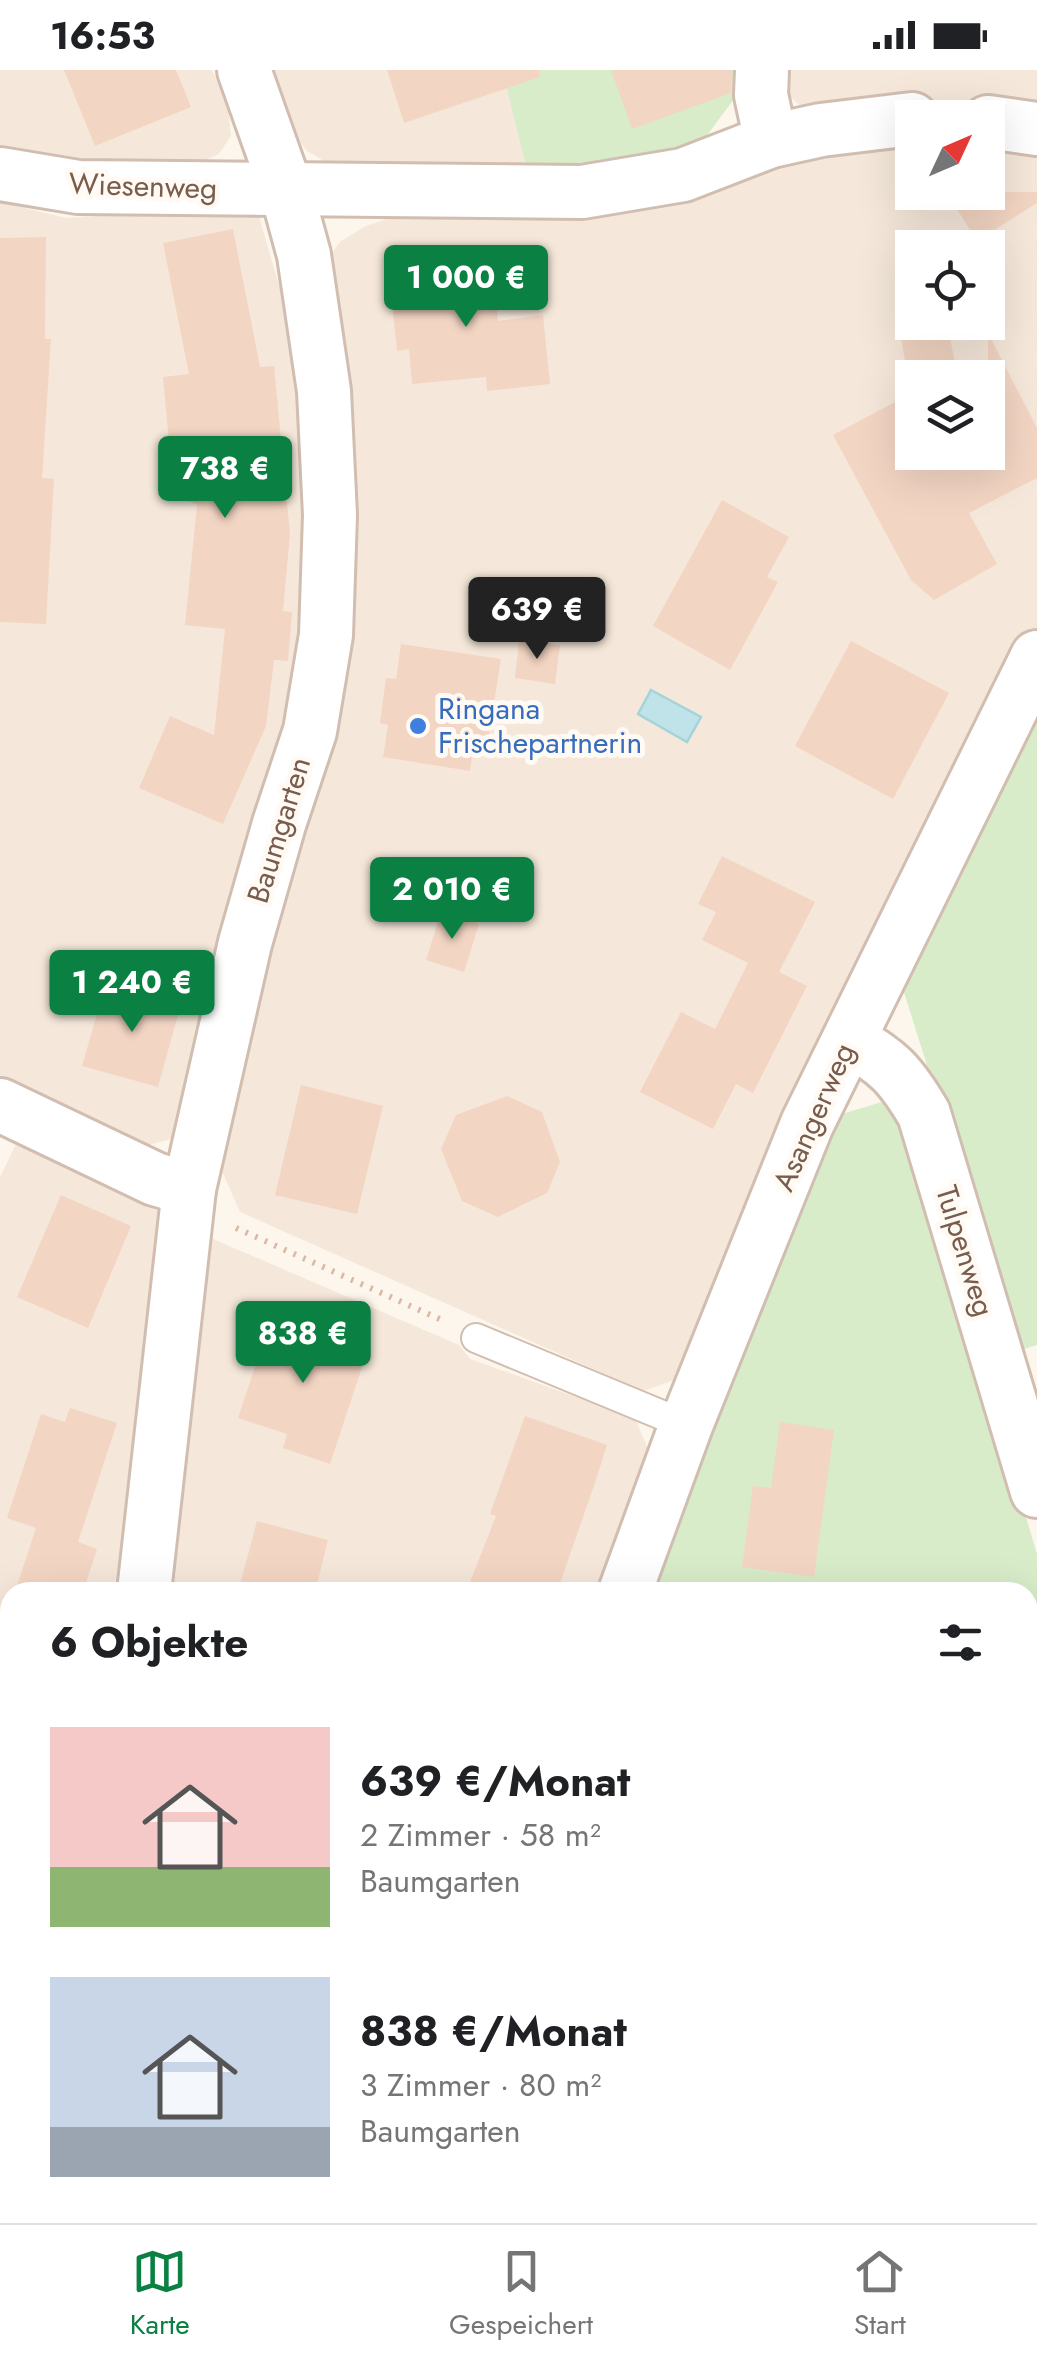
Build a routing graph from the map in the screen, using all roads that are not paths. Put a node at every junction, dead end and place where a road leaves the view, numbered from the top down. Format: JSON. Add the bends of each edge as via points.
{"nodes":[{"id":1,"x":244,"y":70,"type":"edge"},
{"id":2,"x":762,"y":70,"type":"edge"},
{"id":3,"x":895,"y":122,"type":"edge"},
{"id":4,"x":1005,"y":124,"type":"edge"},
{"id":5,"x":1037,"y":128,"type":"edge"},
{"id":6,"x":771,"y":141,"type":"junction"},
{"id":7,"x":0,"y":174,"type":"edge"},
{"id":8,"x":286,"y":189,"type":"junction"},
{"id":9,"x":1037,"y":657,"type":"edge"},
{"id":10,"x":849,"y":1040,"type":"junction"},
{"id":11,"x":0,"y":1105,"type":"edge"},
{"id":12,"x":190,"y":1189,"type":"junction"},
{"id":13,"x":476,"y":1338,"type":"road end"},
{"id":14,"x":686,"y":1425,"type":"junction"},
{"id":15,"x":1037,"y":1491,"type":"edge"},
{"id":16,"x":145,"y":1582,"type":"edge"},
{"id":17,"x":629,"y":1582,"type":"edge"}],
"edges":[{"from":1,"to":8,"type":"street","name":"Baumgarten"},
{"from":2,"to":6,"type":"street"},
{"from":3,"to":6,"type":"street","name":"Wiesenweg"},
{"from":4,"to":5,"type":"street"},
{"from":6,"to":8,"type":"street","name":"Wiesenweg","via":[[683,175],[582,192]]},
{"from":7,"to":8,"type":"street","name":"Wiesenweg","via":[[78,187]]},
{"from":8,"to":12,"type":"street","name":"Baumgarten","via":[[304,255],[324,391],[326,635],[310,732],[246,943]]},
{"from":9,"to":10,"type":"street","name":"Asangerweg"},
{"from":10,"to":14,"type":"street","name":"Asangerweg","via":[[807,1124]]},
{"from":10,"to":15,"type":"street","name":"Tulpenweg","via":[[902,1077],[924,1114]]},
{"from":11,"to":12,"type":"street","via":[[155,1179]]},
{"from":12,"to":16,"type":"street","name":"Baumgarten"},
{"from":13,"to":14,"type":"lane"},
{"from":14,"to":17,"type":"street","name":"Asangerweg"}]}
